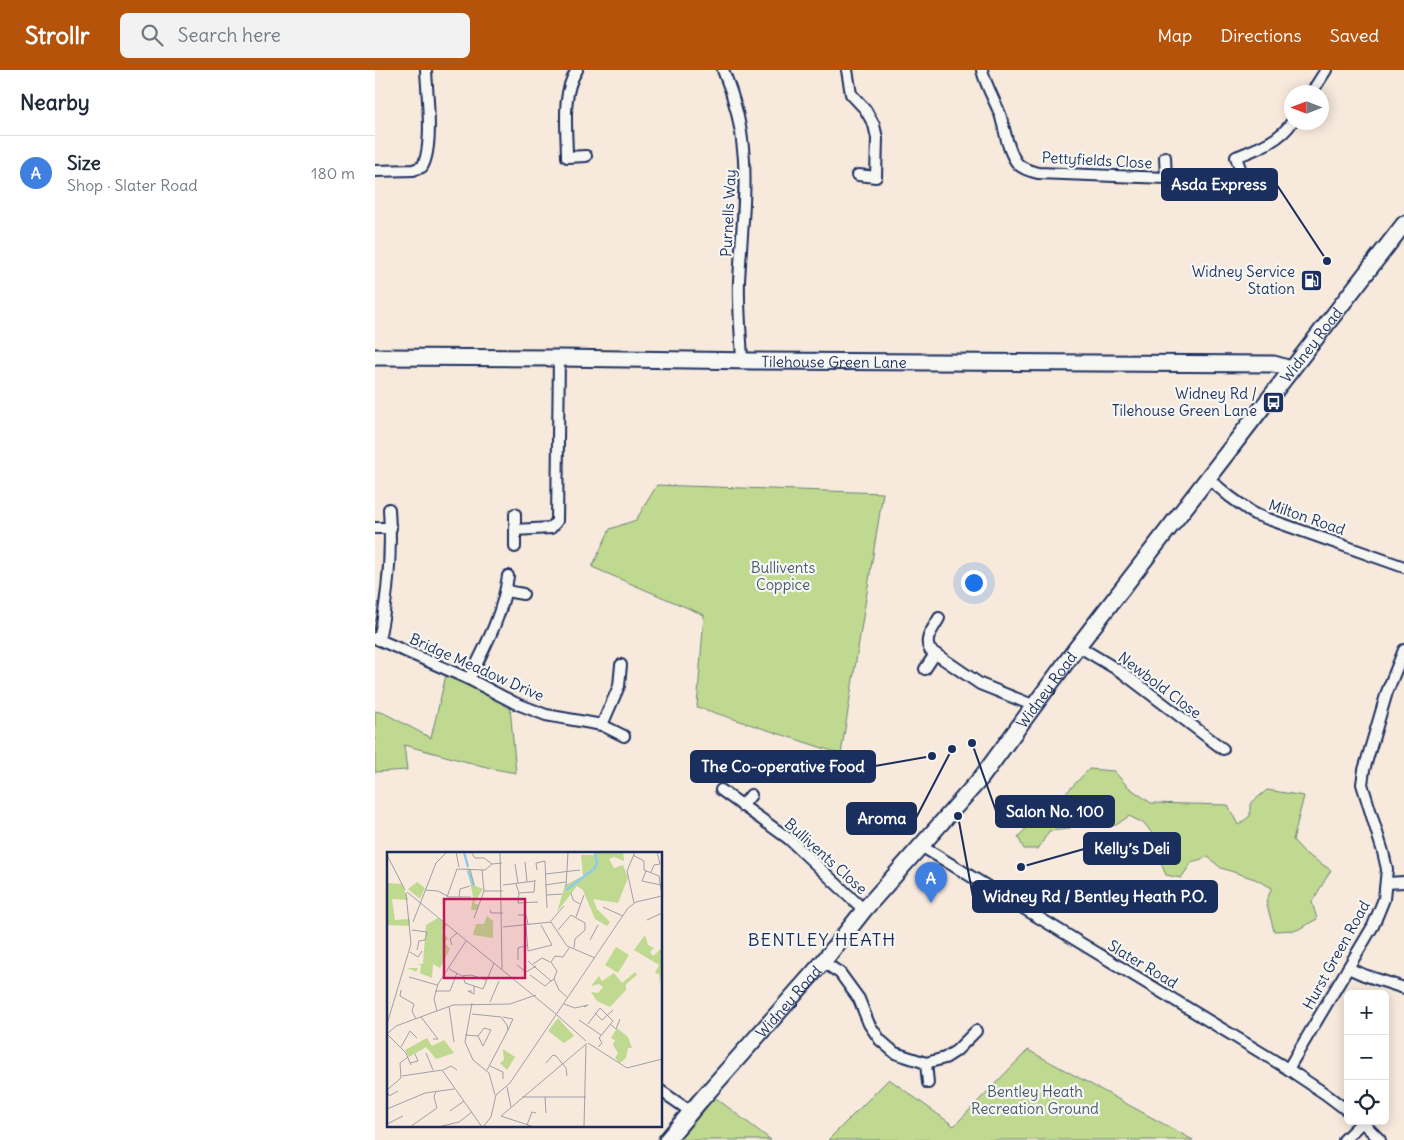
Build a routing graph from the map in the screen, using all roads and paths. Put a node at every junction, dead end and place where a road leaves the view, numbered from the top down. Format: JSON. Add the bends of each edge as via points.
{"nodes":[{"id":1,"x":426,"y":70,"type":"edge"},
{"id":2,"x":577,"y":70,"type":"edge"},
{"id":3,"x":723,"y":70,"type":"edge"},
{"id":4,"x":847,"y":70,"type":"edge"},
{"id":5,"x":982,"y":70,"type":"edge"},
{"id":6,"x":1326,"y":70,"type":"edge"},
{"id":7,"x":1316,"y":85,"type":"edge"},
{"id":8,"x":1287,"y":130,"type":"edge"},
{"id":9,"x":586,"y":156,"type":"dead end"},
{"id":10,"x":1165,"y":157,"type":"dead end"},
{"id":11,"x":375,"y":171,"type":"edge"},
{"id":12,"x":858,"y":175,"type":"dead end"},
{"id":13,"x":1243,"y":177,"type":"dead end"},
{"id":14,"x":1404,"y":224,"type":"edge"},
{"id":15,"x":375,"y":357,"type":"edge"},
{"id":16,"x":559,"y":358,"type":"junction"},
{"id":17,"x":741,"y":361,"type":"junction"},
{"id":18,"x":1291,"y":369,"type":"junction"},
{"id":19,"x":1209,"y":479,"type":"junction"},
{"id":20,"x":389,"y":509,"type":"dead end"},
{"id":21,"x":515,"y":514,"type":"dead end"},
{"id":22,"x":375,"y":528,"type":"edge"},
{"id":23,"x":391,"y":528,"type":"junction"},
{"id":24,"x":515,"y":530,"type":"junction"},
{"id":25,"x":515,"y":547,"type":"dead end"},
{"id":26,"x":1404,"y":567,"type":"edge"},
{"id":27,"x":508,"y":576,"type":"dead end"},
{"id":28,"x":506,"y":591,"type":"junction"},
{"id":29,"x":523,"y":594,"type":"dead end"},
{"id":30,"x":939,"y":618,"type":"dead end"},
{"id":31,"x":377,"y":639,"type":"edge"},
{"id":32,"x":1079,"y":646,"type":"junction"},
{"id":33,"x":1404,"y":650,"type":"edge"},
{"id":34,"x":935,"y":654,"type":"junction"},
{"id":35,"x":621,"y":664,"type":"dead end"},
{"id":36,"x":925,"y":669,"type":"dead end"},
{"id":37,"x":469,"y":679,"type":"junction"},
{"id":38,"x":1035,"y":706,"type":"junction"},
{"id":39,"x":602,"y":725,"type":"junction"},
{"id":40,"x":624,"y":736,"type":"dead end"},
{"id":41,"x":1223,"y":749,"type":"dead end"},
{"id":42,"x":721,"y":790,"type":"dead end"},
{"id":43,"x":751,"y":795,"type":"dead end"},
{"id":44,"x":742,"y":806,"type":"junction"},
{"id":45,"x":921,"y":846,"type":"junction"},
{"id":46,"x":1404,"y":882,"type":"edge"},
{"id":47,"x":1387,"y":883,"type":"junction"},
{"id":48,"x":864,"y":910,"type":"junction"},
{"id":49,"x":823,"y":962,"type":"junction"},
{"id":50,"x":1348,"y":968,"type":"junction"},
{"id":51,"x":1404,"y":988,"type":"edge"},
{"id":52,"x":976,"y":1031,"type":"dead end"},
{"id":53,"x":926,"y":1063,"type":"junction"},
{"id":54,"x":1288,"y":1069,"type":"junction"},
{"id":55,"x":928,"y":1082,"type":"dead end"},
{"id":56,"x":663,"y":1092,"type":"edge"},
{"id":57,"x":1344,"y":1108,"type":"edge"},
{"id":58,"x":690,"y":1111,"type":"junction"},
{"id":59,"x":1358,"y":1125,"type":"edge"},
{"id":60,"x":1364,"y":1125,"type":"edge"},
{"id":61,"x":667,"y":1140,"type":"edge"},
{"id":62,"x":1344,"y":1140,"type":"edge"},
{"id":63,"x":1380,"y":1140,"type":"edge"}],
"edges":[{"from":1,"to":11,"type":"street","via":[[427,160],[423,167],[413,170]]},
{"from":2,"to":9,"type":"street","via":[[567,94],[567,157]]},
{"from":3,"to":17,"type":"street","name":"Purnells Way","via":[[740,120],[746,166],[739,283]]},
{"from":4,"to":12,"type":"street","via":[[851,94],[874,125],[877,138],[875,177]]},
{"from":5,"to":10,"type":"street","name":"Pettyfields Close","via":[[1012,153],[1018,164],[1028,170],[1166,178]]},
{"from":6,"to":7,"type":"street"},
{"from":8,"to":13,"type":"street","via":[[1272,141],[1236,157]]},
{"from":14,"to":18,"type":"street","name":"Widney Road"},
{"from":15,"to":16,"type":"street","name":"Tilehouse Green Lane"},
{"from":16,"to":17,"type":"street","name":"Tilehouse Green Lane"},
{"from":16,"to":24,"type":"street","via":[[557,521],[551,528]]},
{"from":17,"to":18,"type":"street","name":"Tilehouse Green Lane","via":[[1274,364]]},
{"from":18,"to":19,"type":"street","name":"Widney Road"},
{"from":19,"to":26,"type":"street","name":"Milton Road","via":[[1254,514]]},
{"from":19,"to":32,"type":"street","name":"Widney Road"},
{"from":20,"to":23,"type":"street"},
{"from":21,"to":24,"type":"street"},
{"from":22,"to":23,"type":"street"},
{"from":23,"to":31,"type":"street","via":[[387,600]]},
{"from":24,"to":25,"type":"street"},
{"from":27,"to":28,"type":"street"},
{"from":28,"to":29,"type":"street"},
{"from":28,"to":37,"type":"street","via":[[495,628]]},
{"from":30,"to":34,"type":"street","via":[[927,645]]},
{"from":31,"to":37,"type":"street","name":"Bridge Meadow Drive"},
{"from":32,"to":38,"type":"street","name":"Widney Road"},
{"from":32,"to":41,"type":"street","name":"Newbold Close","via":[[1123,673]]},
{"from":33,"to":47,"type":"street","name":"Hurst Green Road","via":[[1387,692],[1362,784],[1383,852]]},
{"from":34,"to":36,"type":"street"},
{"from":34,"to":38,"type":"street","via":[[980,684]]},
{"from":35,"to":39,"type":"street","via":[[619,686]]},
{"from":37,"to":39,"type":"street","name":"Bridge Meadow Drive","via":[[546,715]]},
{"from":38,"to":45,"type":"street","name":"Widney Road","via":[[981,778]]},
{"from":39,"to":40,"type":"street","name":"Bridge Meadow Drive"},
{"from":42,"to":44,"type":"street","name":"Bullivents Close"},
{"from":43,"to":44,"type":"street"},
{"from":44,"to":48,"type":"street","name":"Bullivents Close","via":[[789,838]]},
{"from":45,"to":48,"type":"street","name":"Widney Road"},
{"from":45,"to":54,"type":"street","name":"Slater Road"},
{"from":46,"to":47,"type":"street"},
{"from":47,"to":50,"type":"street","name":"Hurst Green Road","via":[[1385,898],[1373,926]]},
{"from":48,"to":49,"type":"street","name":"Widney Road"},
{"from":49,"to":53,"type":"street","via":[[840,973],[859,999],[880,1040],[895,1053]]},
{"from":49,"to":58,"type":"street","name":"Widney Road"},
{"from":50,"to":51,"type":"street"},
{"from":50,"to":54,"type":"street","name":"Hurst Green Road"},
{"from":52,"to":53,"type":"street","via":[[956,1051]]},
{"from":53,"to":55,"type":"street"},
{"from":54,"to":57,"type":"street","name":"Slater Road"},
{"from":56,"to":58,"type":"street"},
{"from":58,"to":61,"type":"street","name":"Widney Road"},
{"from":59,"to":62,"type":"street"},
{"from":60,"to":63,"type":"street"}]}
